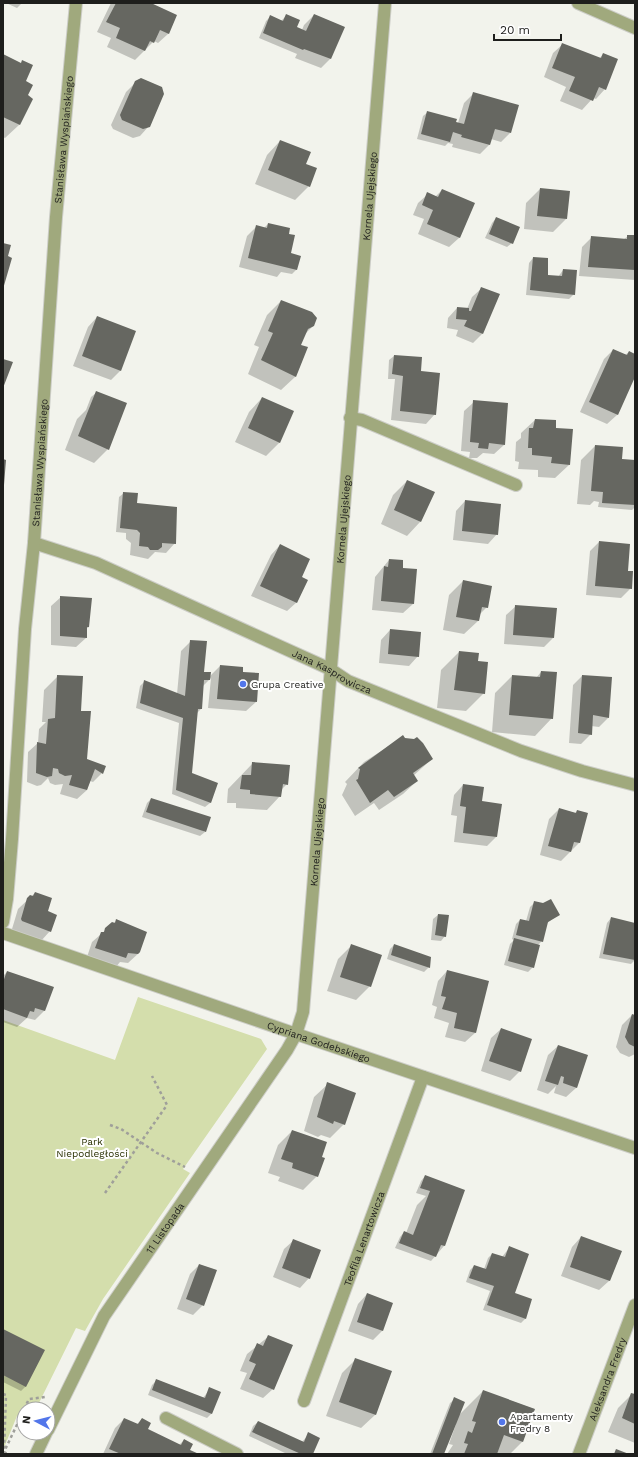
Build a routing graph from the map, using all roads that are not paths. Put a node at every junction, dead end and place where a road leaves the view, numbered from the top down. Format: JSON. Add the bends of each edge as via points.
{"nodes":[{"id":1,"x":76,"y":3,"type":"edge"},
{"id":2,"x":385,"y":3,"type":"edge"},
{"id":3,"x":578,"y":3,"type":"edge"},
{"id":4,"x":635,"y":28,"type":"edge"},
{"id":5,"x":350,"y":418,"type":"junction"},
{"id":6,"x":516,"y":484,"type":"dead end"},
{"id":7,"x":34,"y":544,"type":"junction"},
{"id":8,"x":330,"y":669,"type":"junction"},
{"id":9,"x":635,"y":785,"type":"edge"},
{"id":10,"x":3,"y":922,"type":"edge"},
{"id":11,"x":3,"y":933,"type":"edge"},
{"id":12,"x":296,"y":1034,"type":"junction"},
{"id":13,"x":423,"y":1077,"type":"junction"},
{"id":14,"x":635,"y":1148,"type":"edge"},
{"id":15,"x":635,"y":1305,"type":"edge"},
{"id":16,"x":304,"y":1401,"type":"dead end"},
{"id":17,"x":56,"y":1414,"type":"edge"},
{"id":18,"x":166,"y":1418,"type":"dead end"},
{"id":19,"x":42,"y":1441,"type":"edge"},
{"id":20,"x":217,"y":1450,"type":"edge"},
{"id":21,"x":36,"y":1454,"type":"edge"},
{"id":22,"x":237,"y":1454,"type":"edge"},
{"id":23,"x":579,"y":1454,"type":"edge"}],
"edges":[{"from":1,"to":7,"type":"street","name":"Stanisława Wyspiańskiego","via":[[56,217]]},
{"from":2,"to":5,"type":"street","name":"Kornela Ujejskiego"},
{"from":3,"to":4,"type":"street"},
{"from":5,"to":6,"type":"street","via":[[362,420]]},
{"from":5,"to":8,"type":"street","name":"Kornela Ujejskiego"},
{"from":7,"to":8,"type":"street","name":"Jana Kasprowicza","via":[[96,563]]},
{"from":7,"to":10,"type":"street","name":"Stanisława Wyspiańskiego","via":[[25,629],[7,899]]},
{"from":8,"to":9,"type":"street","name":"Jana Kasprowicza","via":[[348,681],[522,751]]},
{"from":8,"to":12,"type":"street","name":"Kornela Ujejskiego","via":[[304,996]]},
{"from":11,"to":12,"type":"street","name":"Cypriana Godebskiego"},
{"from":12,"to":13,"type":"street","name":"Cypriana Godebskiego"},
{"from":12,"to":17,"type":"street","name":"11 Listopada","via":[[104,1316]]},
{"from":13,"to":14,"type":"street","name":"Cypriana Godebskiego"},
{"from":13,"to":16,"type":"street","name":"Teofila Lenartowicza"},
{"from":15,"to":23,"type":"street","name":"Aleksandra Fredry"},
{"from":18,"to":20,"type":"street"},
{"from":19,"to":21,"type":"street"},
{"from":20,"to":22,"type":"street"}]}
